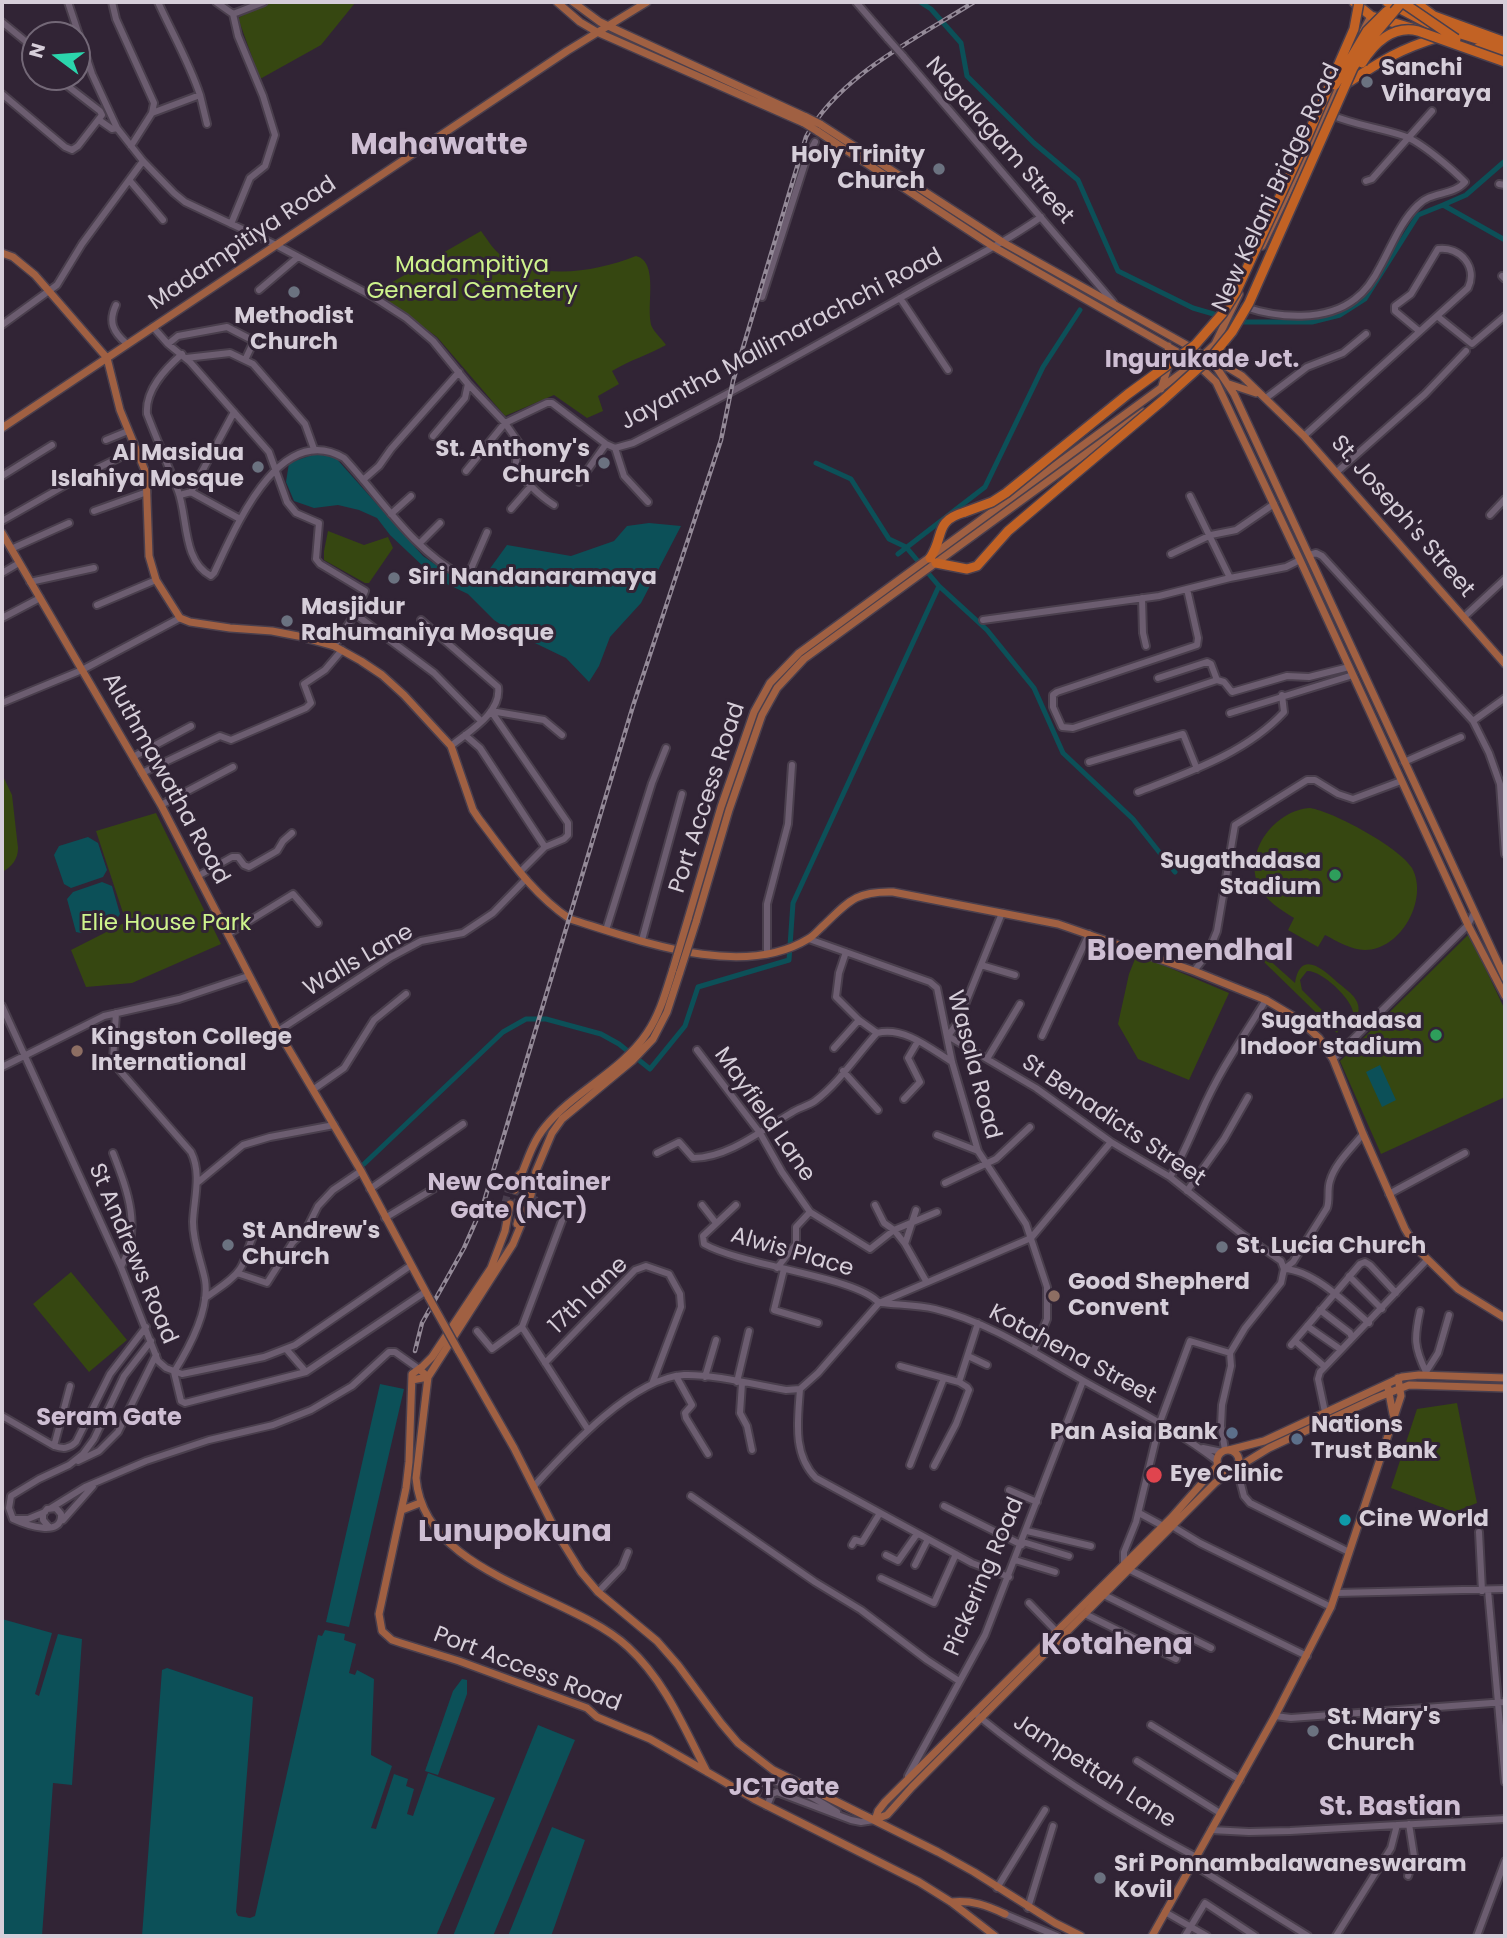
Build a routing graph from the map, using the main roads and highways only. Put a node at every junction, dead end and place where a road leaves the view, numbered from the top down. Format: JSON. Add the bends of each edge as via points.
{"nodes":[{"id":1,"x":557,"y":2,"type":"edge"},
{"id":2,"x":573,"y":2,"type":"edge"},
{"id":3,"x":646,"y":2,"type":"edge"},
{"id":4,"x":1353,"y":2,"type":"edge"},
{"id":5,"x":1362,"y":2,"type":"edge"},
{"id":6,"x":1387,"y":2,"type":"edge"},
{"id":7,"x":1395,"y":2,"type":"edge"},
{"id":8,"x":1402,"y":2,"type":"edge"},
{"id":9,"x":1415,"y":2,"type":"edge"},
{"id":10,"x":1424,"y":2,"type":"edge"},
{"id":11,"x":1405,"y":13,"type":"junction"},
{"id":12,"x":1371,"y":16,"type":"junction"},
{"id":13,"x":620,"y":18,"type":"junction"},
{"id":14,"x":580,"y":22,"type":"junction"},
{"id":15,"x":1450,"y":22,"type":"junction"},
{"id":16,"x":607,"y":26,"type":"junction"},
{"id":17,"x":597,"y":32,"type":"junction"},
{"id":18,"x":621,"y":32,"type":"junction"},
{"id":19,"x":1441,"y":37,"type":"junction"},
{"id":20,"x":1505,"y":42,"type":"edge"},
{"id":21,"x":1357,"y":46,"type":"junction"},
{"id":22,"x":574,"y":47,"type":"junction"},
{"id":23,"x":1505,"y":48,"type":"edge"},
{"id":24,"x":1505,"y":60,"type":"edge"},
{"id":25,"x":1349,"y":82,"type":"junction"},
{"id":26,"x":805,"y":120,"type":"junction"},
{"id":27,"x":1300,"y":153,"type":"junction"},
{"id":28,"x":1313,"y":155,"type":"junction"},
{"id":29,"x":936,"y":202,"type":"junction"},
{"id":30,"x":2,"y":253,"type":"edge"},
{"id":31,"x":1168,"y":346,"type":"junction"},
{"id":32,"x":107,"y":358,"type":"junction"},
{"id":33,"x":1210,"y":361,"type":"junction"},
{"id":34,"x":1198,"y":366,"type":"junction"},
{"id":35,"x":1229,"y":384,"type":"junction"},
{"id":36,"x":1161,"y":390,"type":"junction"},
{"id":37,"x":1266,"y":398,"type":"junction"},
{"id":38,"x":2,"y":428,"type":"edge"},
{"id":39,"x":2,"y":533,"type":"edge"},
{"id":40,"x":939,"y":537,"type":"junction"},
{"id":41,"x":947,"y":551,"type":"junction"},
{"id":42,"x":1309,"y":555,"type":"junction"},
{"id":43,"x":1300,"y":560,"type":"junction"},
{"id":44,"x":933,"y":561,"type":"junction"},
{"id":45,"x":972,"y":568,"type":"junction"},
{"id":46,"x":1505,"y":664,"type":"edge"},
{"id":47,"x":1503,"y":970,"type":"edge"},
{"id":48,"x":677,"y":971,"type":"junction"},
{"id":49,"x":1505,"y":978,"type":"edge"},
{"id":50,"x":1505,"y":996,"type":"edge"},
{"id":51,"x":619,"y":1068,"type":"junction"},
{"id":52,"x":1505,"y":1318,"type":"edge"},
{"id":53,"x":416,"y":1373,"type":"junction"},
{"id":54,"x":1398,"y":1378,"type":"junction"},
{"id":55,"x":1505,"y":1378,"type":"edge"},
{"id":56,"x":1388,"y":1388,"type":"junction"},
{"id":57,"x":1401,"y":1388,"type":"junction"},
{"id":58,"x":1505,"y":1388,"type":"edge"},
{"id":59,"x":1393,"y":1415,"type":"junction"},
{"id":60,"x":1225,"y":1451,"type":"junction"},
{"id":61,"x":1217,"y":1463,"type":"junction"},
{"id":62,"x":1234,"y":1469,"type":"junction"},
{"id":63,"x":421,"y":1503,"type":"junction"},
{"id":64,"x":402,"y":1510,"type":"junction"},
{"id":65,"x":1128,"y":1567,"type":"junction"},
{"id":66,"x":979,"y":1716,"type":"junction"},
{"id":67,"x":708,"y":1773,"type":"junction"},
{"id":68,"x":875,"y":1819,"type":"junction"},
{"id":69,"x":951,"y":1902,"type":"junction"},
{"id":70,"x":1005,"y":1914,"type":"road end"},
{"id":71,"x":995,"y":1936,"type":"edge"},
{"id":72,"x":1081,"y":1936,"type":"edge"},
{"id":73,"x":1152,"y":1936,"type":"edge"}],
"edges":[{"from":1,"to":14,"type":"main road"},
{"from":2,"to":16,"type":"main road"},
{"from":3,"to":13,"type":"main road","name":"Madampitiya Road"},
{"from":4,"to":12,"type":"highway","name":"New Kelani Bridge Road"},
{"from":4,"to":21,"type":"main road","name":"New Kelani Bridge Road"},
{"from":5,"to":12,"type":"main road"},
{"from":5,"to":27,"type":"highway","bridge":true},
{"from":6,"to":11,"type":"highway"},
{"from":7,"to":27,"type":"highway","bridge":true,"via":[[1367,30]]},
{"from":8,"to":24,"type":"highway","bridge":true,"via":[[1459,41]]},
{"from":8,"to":28,"type":"highway","bridge":true,"via":[[1362,52]]},
{"from":9,"to":15,"type":"highway"},
{"from":10,"to":15,"type":"highway"},
{"from":11,"to":12,"type":"main road"},
{"from":11,"to":23,"type":"highway"},
{"from":12,"to":19,"type":"highway"},
{"from":12,"to":21,"type":"main road","name":"New Kelani Bridge Road"},
{"from":12,"to":25,"type":"main road","name":"New Kelani Bridge Road"},
{"from":13,"to":16,"type":"main road","name":"Madampitiya Road"},
{"from":13,"to":18,"type":"main road"},
{"from":14,"to":17,"type":"main road"},
{"from":14,"to":22,"type":"main road","via":[[583,33]]},
{"from":15,"to":20,"type":"highway"},
{"from":16,"to":17,"type":"main road","name":"Madampitiya Road"},
{"from":16,"to":18,"type":"main road"},
{"from":17,"to":22,"type":"main road","name":"Madampitiya Road"},
{"from":17,"to":26,"type":"main road"},
{"from":18,"to":26,"type":"main road"},
{"from":19,"to":24,"type":"highway"},
{"from":19,"to":25,"type":"highway","via":[[1384,58]]},
{"from":21,"to":33,"type":"main road","name":"New Kelani Bridge Road"},
{"from":22,"to":32,"type":"main road","name":"Madampitiya Road"},
{"from":24,"to":28,"type":"highway","bridge":true,"via":[[1415,30],[1391,33],[1362,62]]},
{"from":25,"to":33,"type":"main road","name":"New Kelani Bridge Road","bridge":true,"via":[[1234,326]]},
{"from":26,"to":29,"type":"main road","bridge":true},
{"from":27,"to":40,"type":"highway","bridge":true,"via":[[1236,292],[1210,331],[1006,493],[946,519]]},
{"from":28,"to":45,"type":"highway","bridge":true,"via":[[1249,303],[1225,341]]},
{"from":29,"to":31,"type":"main road","via":[[994,247]]},
{"from":29,"to":33,"type":"main road","name":"St. Joseph's Street"},
{"from":30,"to":32,"type":"main road","via":[[24,265]]},
{"from":31,"to":34,"type":"main road"},
{"from":31,"to":36,"type":"main road","via":[[1170,361]]},
{"from":32,"to":38,"type":"main road","name":"Madampitiya Road"},
{"from":32,"to":52,"type":"main road","via":[[120,410],[146,473],[149,556],[156,580],[180,618],[272,631],[338,648],[382,675],[451,746],[473,810],[520,872],[570,919],[673,949],[767,954],[805,940],[848,901],[878,891],[910,894],[1058,924],[1266,1000],[1298,1019],[1333,1059],[1405,1229],[1427,1260],[1458,1289]]},
{"from":33,"to":34,"type":"main road","name":"New Kelani Bridge Road"},
{"from":33,"to":35,"type":"main road"},
{"from":33,"to":37,"type":"main road","name":"St. Joseph's Street","via":[[1234,371]]},
{"from":34,"to":36,"type":"main road","name":"Port Access Road"},
{"from":34,"to":41,"type":"main road","name":"Port Access Road"},
{"from":34,"to":43,"type":"main road","via":[[1222,392]]},
{"from":35,"to":37,"type":"main road","name":"St. Joseph's Street"},
{"from":35,"to":42,"type":"main road"},
{"from":36,"to":41,"type":"main road","name":"Port Access Road"},
{"from":37,"to":46,"type":"main road","name":"St. Joseph's Street","via":[[1338,471]]},
{"from":39,"to":68,"type":"main road","name":"Aluthmawatha Road","bridge":true,"via":[[160,805],[278,1031],[360,1171],[572,1560],[598,1592],[657,1641],[738,1743],[765,1765]]},
{"from":40,"to":41,"type":"highway"},
{"from":40,"to":44,"type":"highway"},
{"from":41,"to":44,"type":"main road","name":"Port Access Road"},
{"from":41,"to":45,"type":"highway","via":[[956,562]]},
{"from":42,"to":43,"type":"main road"},
{"from":42,"to":47,"type":"main road"},
{"from":43,"to":50,"type":"main road"},
{"from":44,"to":45,"type":"highway"},
{"from":44,"to":48,"type":"main road","name":"Port Access Road","bridge":true,"via":[[799,653],[770,683],[747,730],[721,807]]},
{"from":47,"to":49,"type":"main road"},
{"from":48,"to":51,"type":"main road","name":"Port Access Road","via":[[641,1041]]},
{"from":48,"to":51,"type":"main road","name":"Port Access Road","via":[[664,1019],[643,1050]]},
{"from":51,"to":51,"type":"main road","name":"Port Access Road","via":[[572,1099],[544,1128],[526,1169],[514,1180],[523,1192],[562,1119]]},
{"from":53,"to":53,"type":"main road","name":"Port Access Road","via":[[432,1357],[469,1303],[491,1268],[518,1207],[513,1244]]},
{"from":53,"to":63,"type":"main road","name":"Port Access Road","via":[[416,1478]]},
{"from":53,"to":64,"type":"main road","name":"Port Access Road"},
{"from":54,"to":55,"type":"main road","via":[[1425,1374]]},
{"from":54,"to":56,"type":"main road"},
{"from":54,"to":57,"type":"main road"},
{"from":56,"to":57,"type":"main road"},
{"from":56,"to":59,"type":"main road"},
{"from":56,"to":60,"type":"main road","via":[[1264,1441]]},
{"from":56,"to":62,"type":"main road"},
{"from":57,"to":58,"type":"main road","via":[[1418,1384]]},
{"from":57,"to":59,"type":"main road"},
{"from":59,"to":73,"type":"main road","via":[[1331,1607]]},
{"from":60,"to":61,"type":"main road"},
{"from":60,"to":62,"type":"main road","via":[[1238,1456]]},
{"from":61,"to":62,"type":"main road","via":[[1222,1470]]},
{"from":61,"to":65,"type":"main road"},
{"from":62,"to":65,"type":"main road"},
{"from":63,"to":64,"type":"main road"},
{"from":63,"to":67,"type":"main road","name":"Port Access Road","via":[[439,1530],[476,1563],[587,1619],[627,1645],[664,1689]]},
{"from":64,"to":67,"type":"main road","name":"Port Access Road","via":[[379,1614],[387,1637],[587,1708]]},
{"from":65,"to":66,"type":"main road"},
{"from":65,"to":66,"type":"main road","via":[[1057,1632]]},
{"from":66,"to":68,"type":"main road","via":[[906,1781],[881,1806]]},
{"from":66,"to":68,"type":"main road","via":[[887,1815]]},
{"from":67,"to":69,"type":"main road","via":[[882,1861]]},
{"from":68,"to":72,"type":"main road","name":"Aluthmawatha Road"},
{"from":69,"to":70,"type":"main road","via":[[981,1903]]},
{"from":69,"to":71,"type":"main road"}]}
